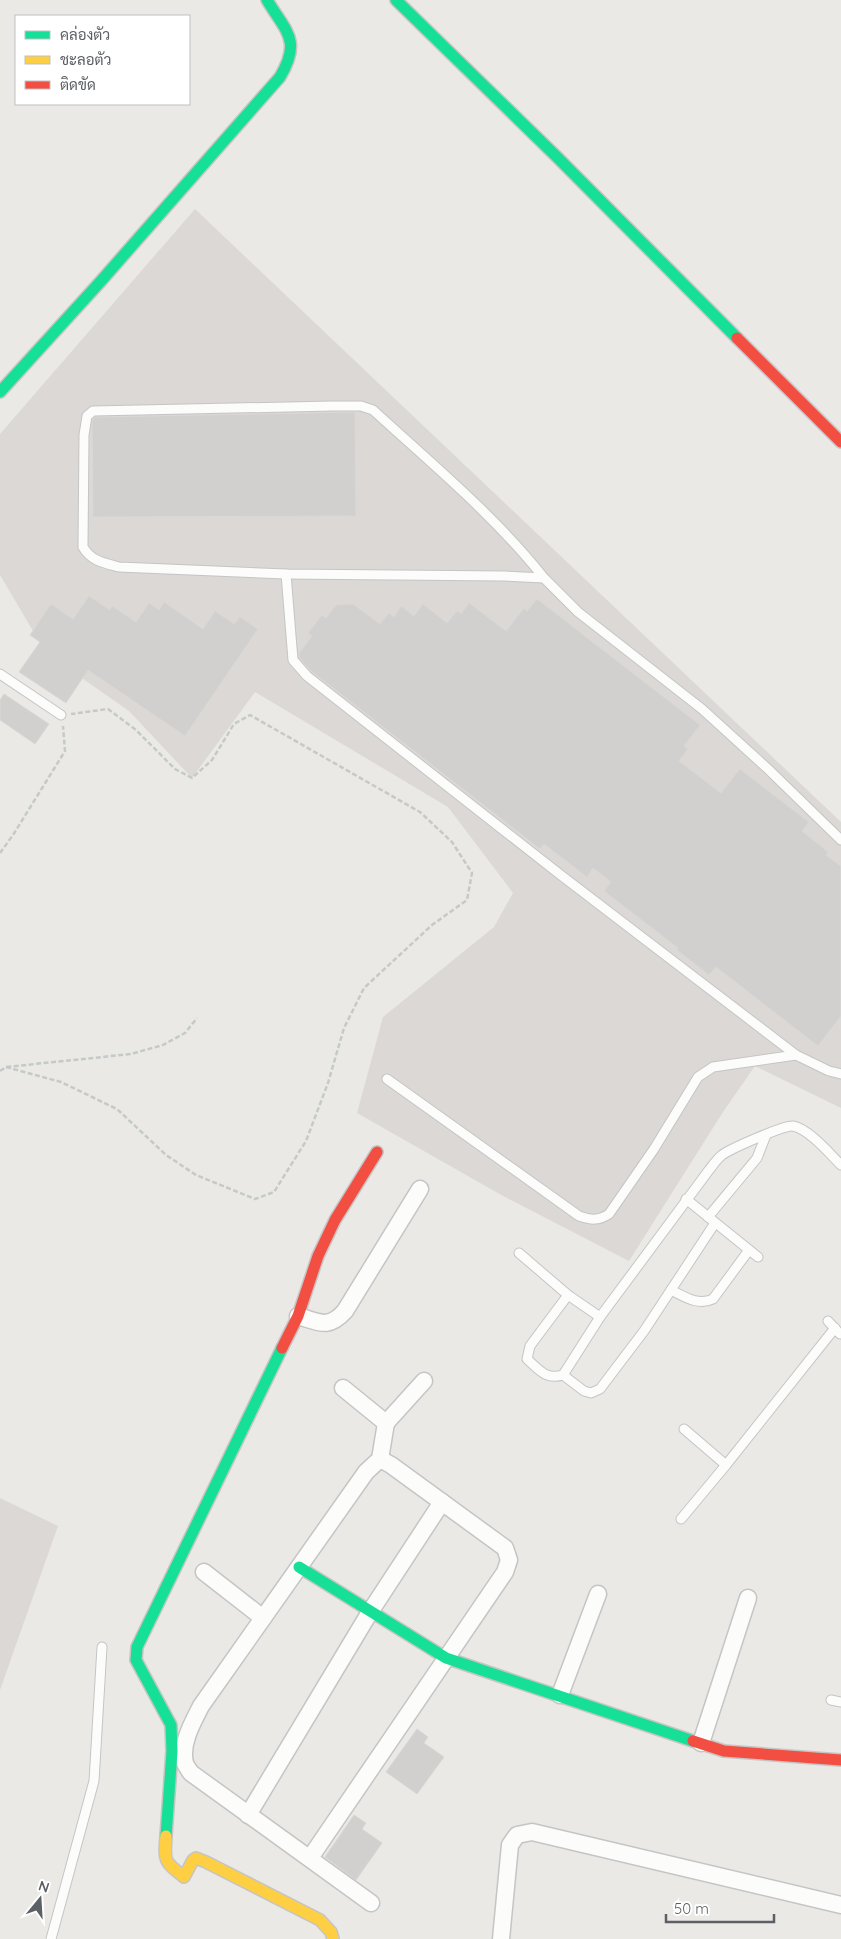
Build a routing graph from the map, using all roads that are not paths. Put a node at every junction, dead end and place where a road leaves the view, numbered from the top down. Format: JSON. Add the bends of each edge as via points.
{"nodes":[{"id":1,"x":267,"y":0,"type":"edge"},
{"id":2,"x":396,"y":0,"type":"edge"},
{"id":3,"x":0,"y":392,"type":"edge"},
{"id":4,"x":841,"y":442,"type":"edge"},
{"id":5,"x":286,"y":574,"type":"junction"},
{"id":6,"x":544,"y":578,"type":"junction"},
{"id":7,"x":0,"y":674,"type":"edge"},
{"id":8,"x":61,"y":715,"type":"road end"},
{"id":9,"x":841,"y":840,"type":"edge"},
{"id":10,"x":796,"y":1055,"type":"junction"},
{"id":11,"x":841,"y":1074,"type":"edge"},
{"id":12,"x":387,"y":1079,"type":"dead end"},
{"id":13,"x":766,"y":1136,"type":"junction"},
{"id":14,"x":377,"y":1152,"type":"dead end"},
{"id":15,"x":841,"y":1165,"type":"edge"},
{"id":16,"x":420,"y":1189,"type":"dead end"},
{"id":17,"x":686,"y":1199,"type":"junction"},
{"id":18,"x":712,"y":1220,"type":"junction"},
{"id":19,"x":749,"y":1250,"type":"junction"},
{"id":20,"x":519,"y":1253,"type":"dead end"},
{"id":21,"x":758,"y":1257,"type":"dead end"},
{"id":22,"x":671,"y":1290,"type":"junction"},
{"id":23,"x":568,"y":1295,"type":"junction"},
{"id":24,"x":298,"y":1316,"type":"junction"},
{"id":25,"x":600,"y":1317,"type":"junction"},
{"id":26,"x":828,"y":1321,"type":"dead end"},
{"id":27,"x":838,"y":1331,"type":"edge"},
{"id":28,"x":563,"y":1375,"type":"junction"},
{"id":29,"x":424,"y":1381,"type":"dead end"},
{"id":30,"x":344,"y":1388,"type":"dead end"},
{"id":31,"x":386,"y":1423,"type":"junction"},
{"id":32,"x":684,"y":1429,"type":"dead end"},
{"id":33,"x":380,"y":1459,"type":"junction"},
{"id":34,"x":726,"y":1465,"type":"junction"},
{"id":35,"x":442,"y":1502,"type":"junction"},
{"id":36,"x":681,"y":1519,"type":"dead end"},
{"id":37,"x":299,"y":1567,"type":"junction"},
{"id":38,"x":204,"y":1572,"type":"dead end"},
{"id":39,"x":598,"y":1594,"type":"dead end"},
{"id":40,"x":748,"y":1598,"type":"dead end"},
{"id":41,"x":370,"y":1612,"type":"junction"},
{"id":42,"x":263,"y":1618,"type":"junction"},
{"id":43,"x":102,"y":1646,"type":"dead end"},
{"id":44,"x":446,"y":1658,"type":"junction"},
{"id":45,"x":560,"y":1695,"type":"junction"},
{"id":46,"x":831,"y":1700,"type":"dead end"},
{"id":47,"x":841,"y":1702,"type":"edge"},
{"id":48,"x":701,"y":1743,"type":"junction"},
{"id":49,"x":841,"y":1760,"type":"edge"},
{"id":50,"x":248,"y":1815,"type":"junction"},
{"id":51,"x":310,"y":1858,"type":"junction"},
{"id":52,"x":371,"y":1903,"type":"dead end"},
{"id":53,"x":841,"y":1905,"type":"edge"},
{"id":54,"x":51,"y":1939,"type":"edge"},
{"id":55,"x":333,"y":1939,"type":"edge"},
{"id":56,"x":502,"y":1939,"type":"edge"}],
"edges":[{"from":1,"to":3,"type":"street","via":[[292,41],[293,50],[284,72]]},
{"from":2,"to":4,"type":"street"},
{"from":5,"to":6,"type":"lane"},
{"from":5,"to":6,"type":"lane","via":[[119,567],[88,556],[83,547],[87,416],[90,413],[333,406],[361,406],[373,410],[498,526]]},
{"from":5,"to":10,"type":"lane","via":[[294,660],[307,676]]},
{"from":6,"to":9,"type":"lane","via":[[578,612],[702,709]]},
{"from":7,"to":8,"type":"lane"},
{"from":10,"to":11,"type":"lane"},
{"from":10,"to":12,"type":"lane","via":[[713,1067],[698,1077],[654,1149],[609,1214],[600,1220],[579,1216]]},
{"from":13,"to":15,"type":"lane","via":[[794,1126],[808,1133]]},
{"from":13,"to":17,"type":"lane","via":[[720,1156]]},
{"from":13,"to":18,"type":"lane","via":[[756,1158]]},
{"from":14,"to":24,"type":"street","via":[[335,1220],[318,1256]]},
{"from":16,"to":24,"type":"street","via":[[345,1311],[327,1324]]},
{"from":17,"to":18,"type":"lane"},
{"from":17,"to":25,"type":"lane"},
{"from":18,"to":19,"type":"lane"},
{"from":18,"to":22,"type":"lane"},
{"from":19,"to":21,"type":"lane"},
{"from":19,"to":22,"type":"lane","via":[[713,1299],[695,1302]]},
{"from":20,"to":23,"type":"lane"},
{"from":22,"to":28,"type":"lane","via":[[600,1389],[591,1393],[584,1391]]},
{"from":23,"to":25,"type":"lane"},
{"from":23,"to":28,"type":"lane","via":[[528,1352],[528,1359],[543,1374]]},
{"from":24,"to":55,"type":"street","via":[[136,1646],[136,1660],[171,1725],[164,1856],[167,1863],[184,1877],[193,1860],[206,1862],[320,1920]]},
{"from":25,"to":28,"type":"lane"},
{"from":26,"to":27,"type":"lane"},
{"from":27,"to":34,"type":"lane"},
{"from":29,"to":31,"type":"street"},
{"from":30,"to":31,"type":"street"},
{"from":31,"to":33,"type":"street"},
{"from":32,"to":34,"type":"lane"},
{"from":33,"to":35,"type":"street"},
{"from":33,"to":37,"type":"street","via":[[366,1472]]},
{"from":34,"to":36,"type":"lane"},
{"from":35,"to":41,"type":"street"},
{"from":35,"to":44,"type":"street","via":[[505,1548],[509,1560],[505,1572]]},
{"from":37,"to":41,"type":"street"},
{"from":37,"to":42,"type":"street"},
{"from":38,"to":42,"type":"street"},
{"from":39,"to":45,"type":"street"},
{"from":40,"to":48,"type":"street"},
{"from":41,"to":44,"type":"street"},
{"from":41,"to":50,"type":"street"},
{"from":42,"to":50,"type":"street","via":[[201,1706],[185,1747],[185,1763],[191,1773]]},
{"from":43,"to":54,"type":"lane","via":[[94,1781]]},
{"from":44,"to":45,"type":"street"},
{"from":44,"to":51,"type":"street"},
{"from":45,"to":48,"type":"street"},
{"from":46,"to":47,"type":"lane"},
{"from":48,"to":49,"type":"street","via":[[724,1750]]},
{"from":50,"to":51,"type":"street"},
{"from":51,"to":52,"type":"street"},
{"from":53,"to":56,"type":"street","via":[[532,1832],[518,1834],[510,1845]]}]}
